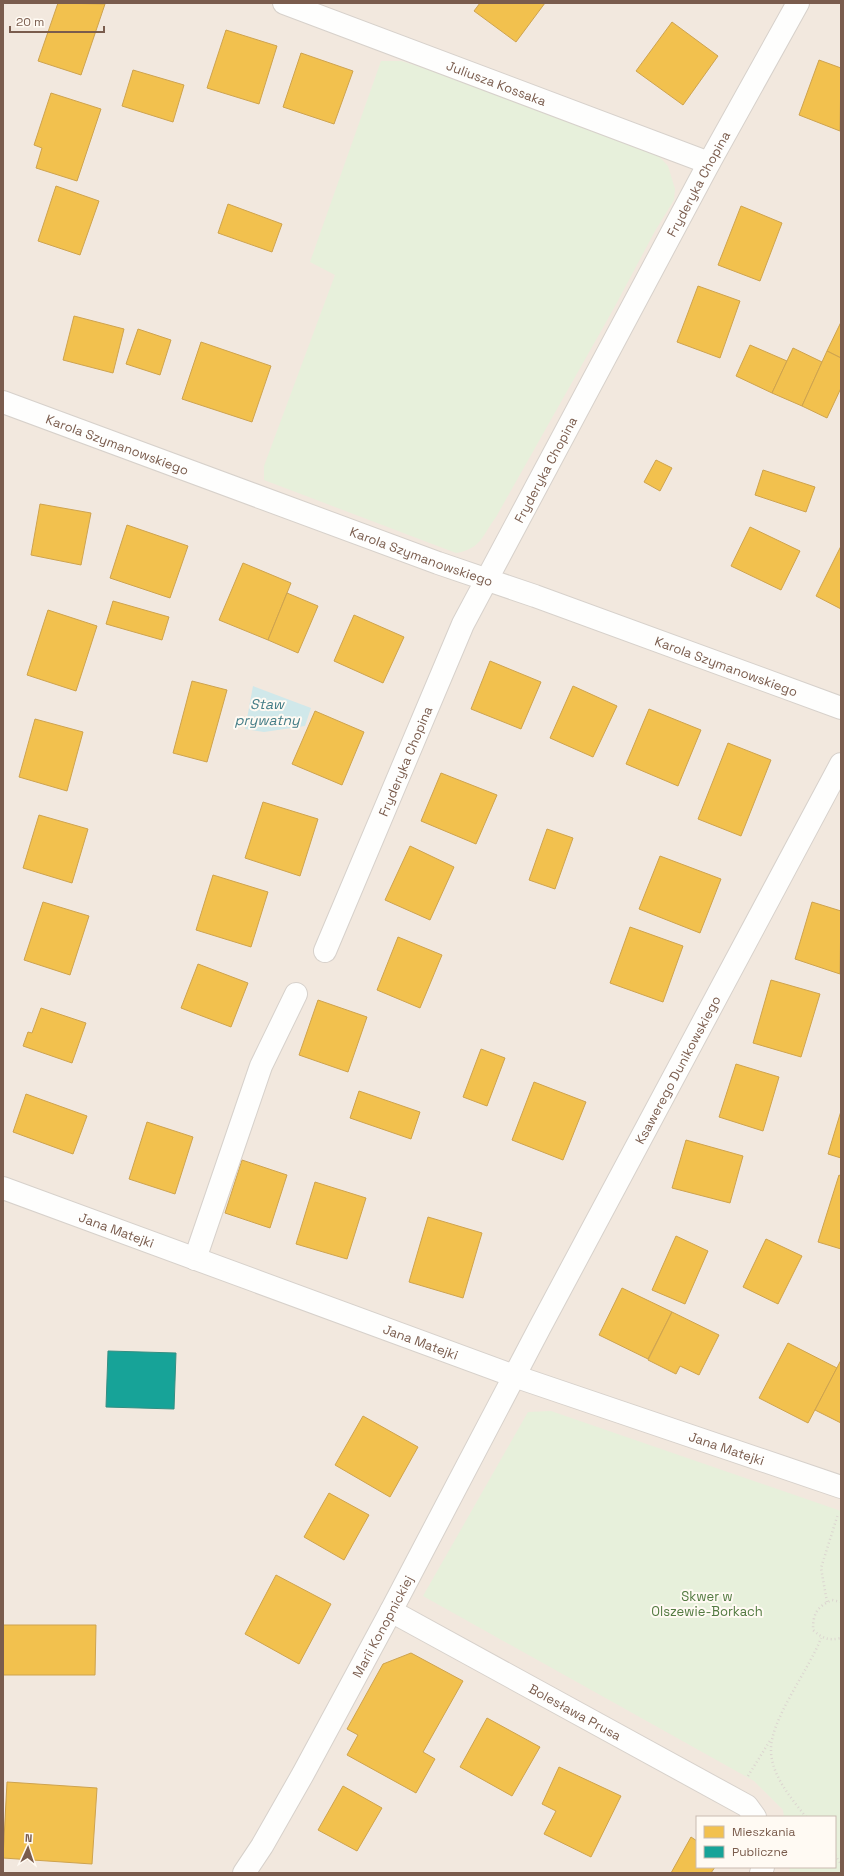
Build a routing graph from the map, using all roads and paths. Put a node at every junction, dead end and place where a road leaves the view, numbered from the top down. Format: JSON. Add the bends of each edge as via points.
{"nodes":[{"id":1,"x":284,"y":3,"type":"edge"},
{"id":2,"x":798,"y":3,"type":"edge"},
{"id":3,"x":709,"y":163,"type":"junction"},
{"id":4,"x":3,"y":402,"type":"edge"},
{"id":5,"x":486,"y":580,"type":"junction"},
{"id":6,"x":841,"y":708,"type":"edge"},
{"id":7,"x":841,"y":764,"type":"edge"},
{"id":8,"x":325,"y":951,"type":"dead end"},
{"id":9,"x":296,"y":994,"type":"dead end"},
{"id":10,"x":3,"y":1188,"type":"edge"},
{"id":11,"x":195,"y":1259,"type":"junction"},
{"id":12,"x":514,"y":1376,"type":"junction"},
{"id":13,"x":841,"y":1487,"type":"edge"},
{"id":14,"x":836,"y":1521,"type":"dead end"},
{"id":15,"x":827,"y":1602,"type":"junction"},
{"id":16,"x":841,"y":1602,"type":"edge"},
{"id":17,"x":391,"y":1611,"type":"junction"},
{"id":18,"x":821,"y":1638,"type":"junction"},
{"id":19,"x":841,"y":1638,"type":"edge"},
{"id":20,"x":772,"y":1737,"type":"junction"},
{"id":21,"x":734,"y":1799,"type":"junction"},
{"id":22,"x":754,"y":1816,"type":"edge"},
{"id":23,"x":805,"y":1816,"type":"edge"},
{"id":24,"x":244,"y":1873,"type":"edge"}],
"edges":[{"from":1,"to":3,"type":"street","name":"Juliusza Kossaka"},
{"from":2,"to":3,"type":"street","name":"Fryderyka Chopina"},
{"from":3,"to":5,"type":"street","name":"Fryderyka Chopina"},
{"from":4,"to":5,"type":"street","name":"Karola Szymanowskiego"},
{"from":5,"to":6,"type":"street","name":"Karola Szymanowskiego"},
{"from":5,"to":8,"type":"street","name":"Fryderyka Chopina","via":[[463,624]]},
{"from":7,"to":12,"type":"street","name":"Ksawerego Dunikowskiego"},
{"from":9,"to":11,"type":"street","via":[[261,1066]]},
{"from":10,"to":11,"type":"street","name":"Jana Matejki"},
{"from":11,"to":12,"type":"street","name":"Jana Matejki"},
{"from":12,"to":13,"type":"street","name":"Jana Matejki"},
{"from":12,"to":17,"type":"street","name":"Marii Konopnickiej"},
{"from":14,"to":15,"type":"path","via":[[821,1568]]},
{"from":15,"to":16,"type":"path"},
{"from":15,"to":18,"type":"path","via":[[813,1617],[813,1630]]},
{"from":17,"to":21,"type":"street","name":"Bolesława Prusa"},
{"from":17,"to":24,"type":"street","name":"Marii Konopnickiej","via":[[303,1774]]},
{"from":18,"to":19,"type":"path"},
{"from":18,"to":20,"type":"path"},
{"from":20,"to":21,"type":"path"},
{"from":20,"to":23,"type":"path","via":[[771,1750],[775,1769],[790,1797]]},
{"from":21,"to":22,"type":"street","name":"Bolesława Prusa","via":[[747,1806]]}]}
